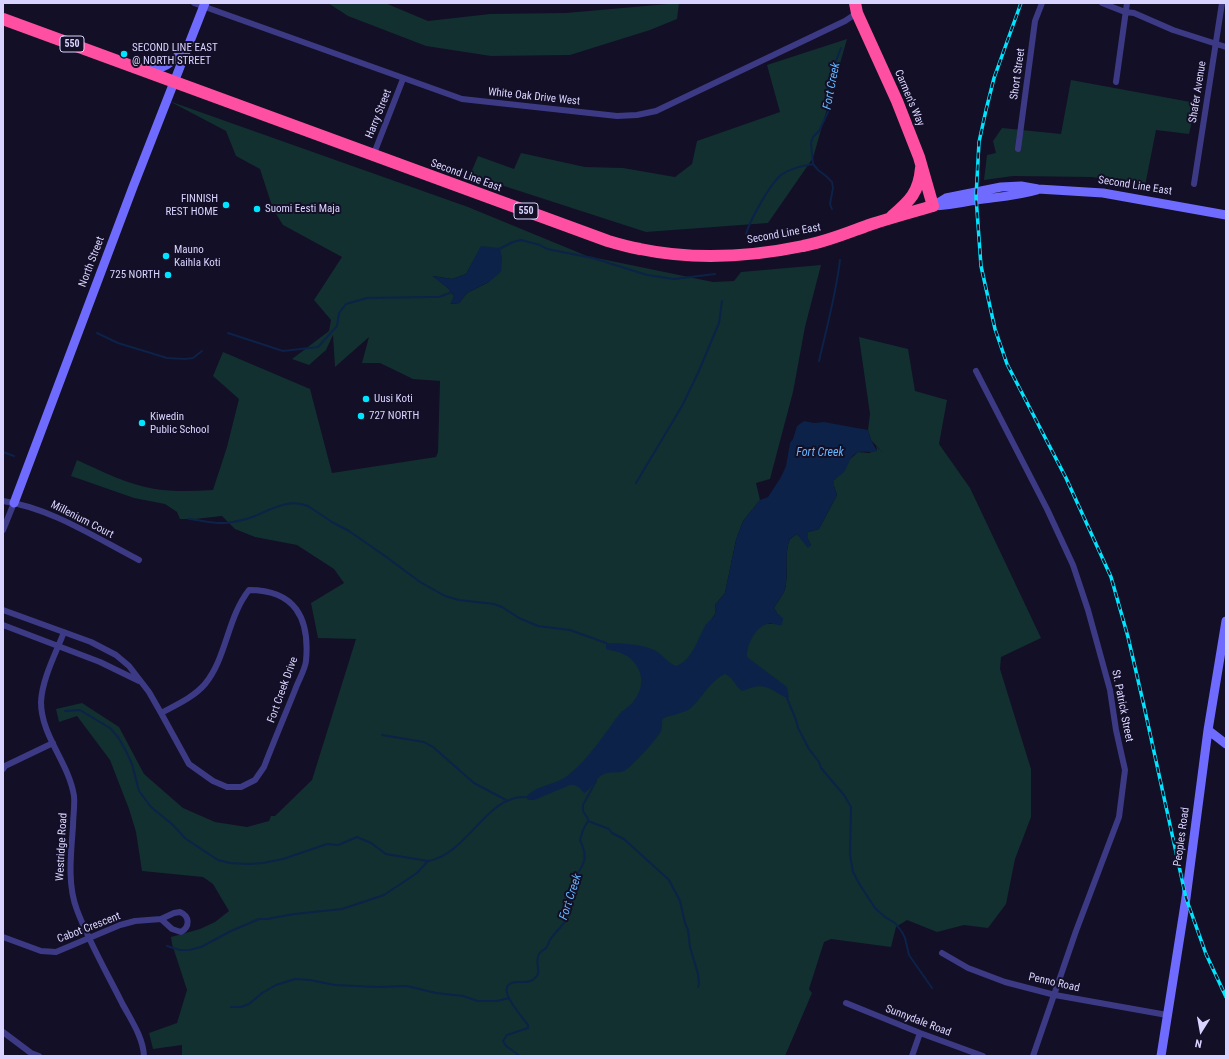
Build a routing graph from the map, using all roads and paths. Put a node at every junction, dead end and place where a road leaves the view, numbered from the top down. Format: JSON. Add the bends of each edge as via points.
{"nodes":[{"id":1,"x":194,"y":3,"type":"edge"},
{"id":2,"x":1042,"y":3,"type":"edge"},
{"id":3,"x":1102,"y":3,"type":"edge"},
{"id":4,"x":1127,"y":3,"type":"edge"},
{"id":5,"x":1222,"y":3,"type":"edge"},
{"id":6,"x":204,"y":5,"type":"edge"},
{"id":7,"x":856,"y":8,"type":"edge"},
{"id":8,"x":1125,"y":12,"type":"junction"},
{"id":9,"x":3,"y":19,"type":"edge"},
{"id":10,"x":1216,"y":43,"type":"junction"},
{"id":11,"x":188,"y":46,"type":"junction"},
{"id":12,"x":1226,"y":47,"type":"edge"},
{"id":13,"x":140,"y":70,"type":"junction"},
{"id":14,"x":403,"y":79,"type":"junction"},
{"id":15,"x":1116,"y":82,"type":"dead end"},
{"id":16,"x":174,"y":83,"type":"junction"},
{"id":17,"x":1018,"y":149,"type":"dead end"},
{"id":18,"x":373,"y":156,"type":"junction"},
{"id":19,"x":921,"y":163,"type":"junction"},
{"id":20,"x":1194,"y":184,"type":"dead end"},
{"id":21,"x":933,"y":206,"type":"junction"},
{"id":22,"x":1226,"y":215,"type":"edge"},
{"id":23,"x":888,"y":219,"type":"junction"},
{"id":24,"x":976,"y":371,"type":"dead end"},
{"id":25,"x":3,"y":501,"type":"edge"},
{"id":26,"x":14,"y":503,"type":"junction"},
{"id":27,"x":3,"y":530,"type":"edge"},
{"id":28,"x":138,"y":560,"type":"dead end"},
{"id":29,"x":3,"y":610,"type":"edge"},
{"id":30,"x":1226,"y":621,"type":"edge"},
{"id":31,"x":3,"y":625,"type":"edge"},
{"id":32,"x":64,"y":632,"type":"junction"},
{"id":33,"x":58,"y":646,"type":"junction"},
{"id":34,"x":140,"y":681,"type":"junction"},
{"id":35,"x":162,"y":713,"type":"junction"},
{"id":36,"x":1208,"y":730,"type":"junction"},
{"id":37,"x":53,"y":743,"type":"junction"},
{"id":38,"x":1226,"y":744,"type":"edge"},
{"id":39,"x":3,"y":769,"type":"edge"},
{"id":40,"x":161,"y":919,"type":"dead end"},
{"id":41,"x":3,"y":937,"type":"edge"},
{"id":42,"x":89,"y":939,"type":"junction"},
{"id":43,"x":942,"y":953,"type":"dead end"},
{"id":44,"x":1055,"y":995,"type":"junction"},
{"id":45,"x":846,"y":1003,"type":"dead end"},
{"id":46,"x":1167,"y":1015,"type":"junction"},
{"id":47,"x":3,"y":1032,"type":"edge"},
{"id":48,"x":920,"y":1033,"type":"junction"},
{"id":49,"x":39,"y":1056,"type":"edge"},
{"id":50,"x":144,"y":1056,"type":"edge"},
{"id":51,"x":912,"y":1056,"type":"edge"},
{"id":52,"x":983,"y":1056,"type":"edge"},
{"id":53,"x":1033,"y":1056,"type":"edge"},
{"id":54,"x":1161,"y":1056,"type":"edge"}],
"edges":[{"from":1,"to":6,"type":"street","name":"White Oak Drive West"},
{"from":2,"to":17,"type":"street","name":"Short Street","via":[[1035,21]]},
{"from":3,"to":8,"type":"street"},
{"from":4,"to":8,"type":"street"},
{"from":5,"to":10,"type":"street","name":"Shafer Avenue"},
{"from":6,"to":11,"type":"main road","name":"North Street"},
{"from":6,"to":14,"type":"street","name":"White Oak Drive West"},
{"from":7,"to":14,"type":"street","name":"White Oak Drive West","via":[[845,21],[656,111],[637,115],[617,116],[462,100]]},
{"from":7,"to":19,"type":"highway","name":"Carmen's Way"},
{"from":8,"to":10,"type":"street"},
{"from":8,"to":15,"type":"street"},
{"from":9,"to":13,"type":"highway","name":"Second Line East","number":"550"},
{"from":10,"to":12,"type":"street"},
{"from":10,"to":20,"type":"street","name":"Shafer Avenue"},
{"from":11,"to":13,"type":"main road","via":[[166,66]]},
{"from":11,"to":16,"type":"main road","name":"North Street"},
{"from":13,"to":16,"type":"highway","name":"Second Line East","number":"550"},
{"from":14,"to":18,"type":"street","name":"Harry Street"},
{"from":16,"to":18,"type":"highway","name":"Second Line East","number":"550"},
{"from":16,"to":26,"type":"main road","name":"North Street"},
{"from":18,"to":23,"type":"highway","name":"Second Line East","number":"550","via":[[608,241],[667,253],[718,256],[768,252],[830,239]]},
{"from":19,"to":21,"type":"highway","name":"Carmen's Way"},
{"from":19,"to":23,"type":"highway","via":[[920,177],[914,194],[908,203]]},
{"from":21,"to":22,"type":"main road","name":"Second Line East","number":"550","via":[[1021,195],[1038,189],[1102,194]]},
{"from":21,"to":23,"type":"highway","name":"Second Line East","number":"550"},
{"from":24,"to":44,"type":"street","name":"St. Patrick Street","via":[[1073,565],[1110,690],[1125,770],[1119,817]]},
{"from":25,"to":26,"type":"street","name":"Millenium Court"},
{"from":26,"to":27,"type":"street","name":"North Street"},
{"from":26,"to":28,"type":"street","name":"Millenium Court","via":[[46,512]]},
{"from":29,"to":32,"type":"street","name":"Fort Creek Drive"},
{"from":30,"to":36,"type":"main road","name":"Peoples Road"},
{"from":31,"to":33,"type":"street","name":"Fort Creek Drive"},
{"from":32,"to":33,"type":"street","name":"Westridge Road"},
{"from":32,"to":34,"type":"street","name":"Fort Creek Drive","via":[[116,655],[129,666]]},
{"from":33,"to":34,"type":"street","name":"Fort Creek Drive"},
{"from":33,"to":37,"type":"street","name":"Westridge Road","via":[[42,689],[41,703],[43,717]]},
{"from":34,"to":35,"type":"street","name":"Fort Creek Drive"},
{"from":35,"to":35,"type":"street","name":"Fort Creek Drive","via":[[189,764],[201,773],[227,786],[241,787],[255,780],[264,767],[306,662],[305,627],[300,612],[289,601],[276,594],[249,590],[240,601],[215,669],[204,685],[192,696]]},
{"from":36,"to":38,"type":"main road"},
{"from":36,"to":46,"type":"main road","name":"Peoples Road","via":[[1186,898]]},
{"from":37,"to":39,"type":"street"},
{"from":37,"to":42,"type":"street","name":"Westridge Road","via":[[74,795],[71,886],[77,911]]},
{"from":40,"to":42,"type":"street","name":"Cabot Crescent","via":[[120,925]]},
{"from":41,"to":42,"type":"street","name":"Cabot Crescent","via":[[41,951],[56,952]]},
{"from":42,"to":50,"type":"street","name":"Westridge Road","via":[[138,1033]]},
{"from":43,"to":44,"type":"street","name":"Penno Road","via":[[968,968],[1005,982]]},
{"from":44,"to":46,"type":"street","name":"Penno Road"},
{"from":44,"to":53,"type":"street","name":"St. Patrick Street"},
{"from":45,"to":48,"type":"street","name":"Sunnydale Road"},
{"from":46,"to":54,"type":"main road","name":"Peoples Road"},
{"from":47,"to":49,"type":"street"},
{"from":48,"to":51,"type":"street"},
{"from":48,"to":52,"type":"street","name":"Sunnydale Road"}]}
